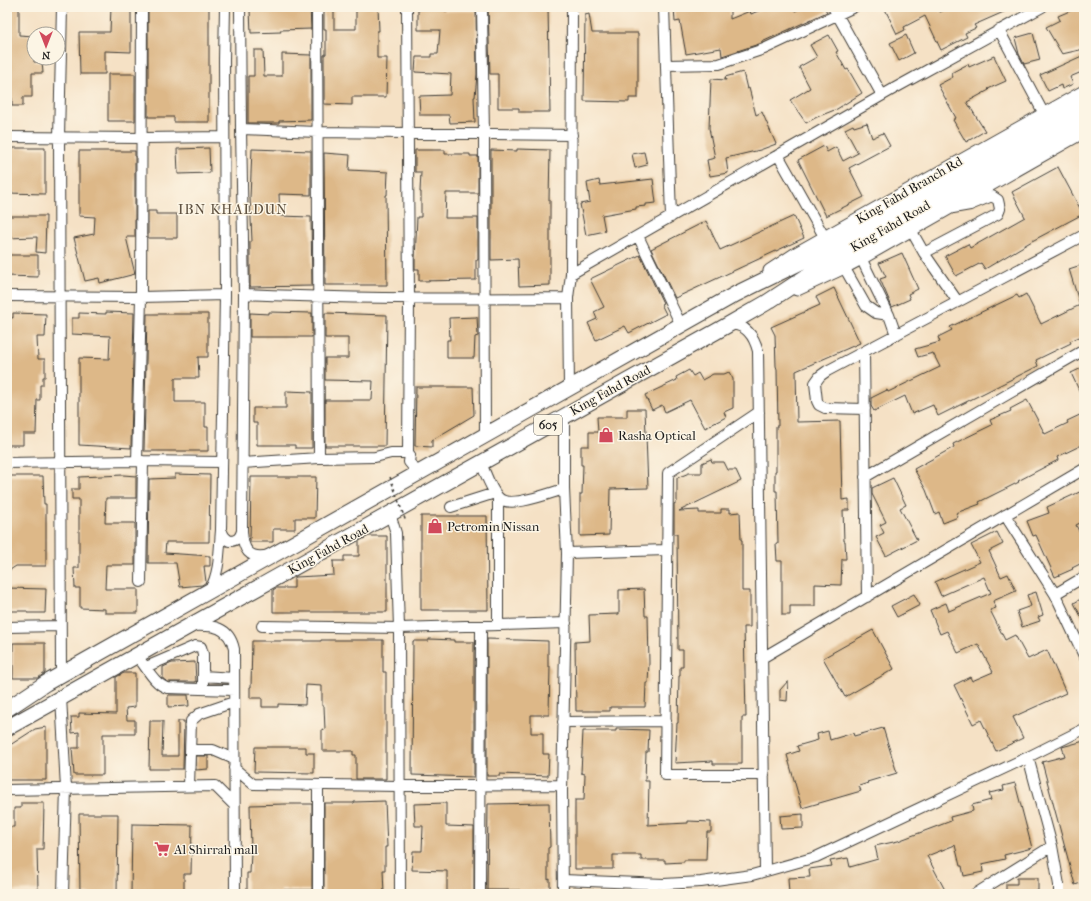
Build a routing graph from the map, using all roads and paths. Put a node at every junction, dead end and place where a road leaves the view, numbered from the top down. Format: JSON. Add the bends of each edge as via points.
{"nodes":[{"id":1,"x":62,"y":7,"type":"edge"},
{"id":2,"x":142,"y":7,"type":"edge"},
{"id":3,"x":225,"y":7,"type":"edge"},
{"id":4,"x":240,"y":7,"type":"edge"},
{"id":5,"x":317,"y":7,"type":"edge"},
{"id":6,"x":407,"y":7,"type":"edge"},
{"id":7,"x":482,"y":7,"type":"edge"},
{"id":8,"x":572,"y":7,"type":"edge"},
{"id":9,"x":664,"y":7,"type":"edge"},
{"id":10,"x":854,"y":7,"type":"edge"},
{"id":11,"x":1042,"y":7,"type":"edge"},
{"id":12,"x":835,"y":11,"type":"edge"},
{"id":13,"x":999,"y":30,"type":"junction"},
{"id":14,"x":666,"y":65,"type":"junction"},
{"id":15,"x":1084,"y":92,"type":"edge"},
{"id":16,"x":882,"y":95,"type":"junction"},
{"id":17,"x":1084,"y":104,"type":"edge"},
{"id":18,"x":1044,"y":114,"type":"junction"},
{"id":19,"x":1084,"y":116,"type":"edge"},
{"id":20,"x":241,"y":130,"type":"junction"},
{"id":21,"x":1084,"y":131,"type":"edge"},
{"id":22,"x":317,"y":132,"type":"junction"},
{"id":23,"x":408,"y":133,"type":"junction"},
{"id":24,"x":484,"y":134,"type":"junction"},
{"id":25,"x":572,"y":135,"type":"junction"},
{"id":26,"x":7,"y":137,"type":"edge"},
{"id":27,"x":59,"y":137,"type":"junction"},
{"id":28,"x":224,"y":137,"type":"junction"},
{"id":29,"x":142,"y":138,"type":"junction"},
{"id":30,"x":778,"y":155,"type":"junction"},
{"id":31,"x":949,"y":208,"type":"junction"},
{"id":32,"x":671,"y":217,"type":"junction"},
{"id":33,"x":911,"y":230,"type":"junction"},
{"id":34,"x":1084,"y":235,"type":"edge"},
{"id":35,"x":638,"y":236,"type":"junction"},
{"id":36,"x":825,"y":238,"type":"junction"},
{"id":37,"x":924,"y":253,"type":"junction"},
{"id":38,"x":861,"y":258,"type":"junction"},
{"id":39,"x":844,"y":267,"type":"junction"},
{"id":40,"x":571,"y":274,"type":"junction"},
{"id":41,"x":244,"y":294,"type":"junction"},
{"id":42,"x":736,"y":294,"type":"junction"},
{"id":43,"x":225,"y":295,"type":"junction"},
{"id":44,"x":7,"y":296,"type":"edge"},
{"id":45,"x":60,"y":296,"type":"junction"},
{"id":46,"x":141,"y":297,"type":"junction"},
{"id":47,"x":319,"y":297,"type":"junction"},
{"id":48,"x":568,"y":298,"type":"junction"},
{"id":49,"x":409,"y":299,"type":"junction"},
{"id":50,"x":485,"y":299,"type":"junction"},
{"id":51,"x":958,"y":302,"type":"junction"},
{"id":52,"x":766,"y":303,"type":"junction"},
{"id":53,"x":889,"y":315,"type":"junction"},
{"id":54,"x":681,"y":325,"type":"junction"},
{"id":55,"x":726,"y":326,"type":"junction"},
{"id":56,"x":896,"y":335,"type":"junction"},
{"id":57,"x":1084,"y":350,"type":"edge"},
{"id":58,"x":864,"y":352,"type":"junction"},
{"id":59,"x":569,"y":388,"type":"junction"},
{"id":60,"x":865,"y":409,"type":"junction"},
{"id":61,"x":759,"y":412,"type":"junction"},
{"id":62,"x":564,"y":416,"type":"junction"},
{"id":63,"x":485,"y":436,"type":"junction"},
{"id":64,"x":408,"y":453,"type":"junction"},
{"id":65,"x":319,"y":458,"type":"junction"},
{"id":66,"x":140,"y":461,"type":"junction"},
{"id":67,"x":60,"y":462,"type":"junction"},
{"id":68,"x":222,"y":462,"type":"junction"},
{"id":69,"x":7,"y":463,"type":"edge"},
{"id":70,"x":243,"y":463,"type":"junction"},
{"id":71,"x":481,"y":463,"type":"junction"},
{"id":72,"x":1084,"y":469,"type":"edge"},
{"id":73,"x":418,"y":473,"type":"junction"},
{"id":74,"x":390,"y":477,"type":"dead end"},
{"id":75,"x":865,"y":477,"type":"junction"},
{"id":76,"x":564,"y":489,"type":"junction"},
{"id":77,"x":497,"y":495,"type":"junction"},
{"id":78,"x":451,"y":507,"type":"dead end"},
{"id":79,"x":390,"y":514,"type":"junction"},
{"id":80,"x":1005,"y":516,"type":"junction"},
{"id":81,"x":406,"y":522,"type":"dead end"},
{"id":82,"x":221,"y":530,"type":"junction"},
{"id":83,"x":242,"y":531,"type":"junction"},
{"id":84,"x":667,"y":550,"type":"junction"},
{"id":85,"x":279,"y":552,"type":"junction"},
{"id":86,"x":567,"y":552,"type":"junction"},
{"id":87,"x":1084,"y":578,"type":"edge"},
{"id":88,"x":141,"y":582,"type":"dead end"},
{"id":89,"x":210,"y":590,"type":"junction"},
{"id":90,"x":1055,"y":594,"type":"junction"},
{"id":91,"x":867,"y":597,"type":"junction"},
{"id":92,"x":566,"y":623,"type":"junction"},
{"id":93,"x":498,"y":625,"type":"junction"},
{"id":94,"x":60,"y":626,"type":"junction"},
{"id":95,"x":190,"y":626,"type":"junction"},
{"id":96,"x":262,"y":626,"type":"dead end"},
{"id":97,"x":7,"y":627,"type":"edge"},
{"id":98,"x":481,"y":627,"type":"junction"},
{"id":99,"x":398,"y":628,"type":"junction"},
{"id":100,"x":1084,"y":656,"type":"edge"},
{"id":101,"x":762,"y":658,"type":"junction"},
{"id":102,"x":141,"y":661,"type":"junction"},
{"id":103,"x":60,"y":675,"type":"junction"},
{"id":104,"x":203,"y":676,"type":"junction"},
{"id":105,"x":234,"y":678,"type":"junction"},
{"id":106,"x":46,"y":683,"type":"junction"},
{"id":107,"x":203,"y":689,"type":"junction"},
{"id":108,"x":234,"y":690,"type":"junction"},
{"id":109,"x":61,"y":697,"type":"junction"},
{"id":110,"x":7,"y":701,"type":"edge"},
{"id":111,"x":234,"y":702,"type":"junction"},
{"id":112,"x":7,"y":709,"type":"edge"},
{"id":113,"x":666,"y":721,"type":"junction"},
{"id":114,"x":564,"y":722,"type":"junction"},
{"id":115,"x":7,"y":728,"type":"edge"},
{"id":116,"x":1084,"y":729,"type":"edge"},
{"id":117,"x":190,"y":750,"type":"junction"},
{"id":118,"x":1028,"y":757,"type":"junction"},
{"id":119,"x":234,"y":763,"type":"junction"},
{"id":120,"x":764,"y":775,"type":"junction"},
{"id":121,"x":318,"y":785,"type":"junction"},
{"id":122,"x":562,"y":785,"type":"junction"},
{"id":123,"x":189,"y":786,"type":"junction"},
{"id":124,"x":399,"y":786,"type":"junction"},
{"id":125,"x":481,"y":787,"type":"junction"},
{"id":126,"x":66,"y":788,"type":"junction"},
{"id":127,"x":7,"y":790,"type":"edge"},
{"id":128,"x":234,"y":805,"type":"junction"},
{"id":129,"x":1052,"y":846,"type":"junction"},
{"id":130,"x":765,"y":871,"type":"junction"},
{"id":131,"x":563,"y":880,"type":"junction"},
{"id":132,"x":664,"y":889,"type":"edge"},
{"id":133,"x":63,"y":894,"type":"edge"},
{"id":134,"x":235,"y":894,"type":"edge"},
{"id":135,"x":318,"y":894,"type":"edge"},
{"id":136,"x":400,"y":894,"type":"edge"},
{"id":137,"x":480,"y":894,"type":"edge"},
{"id":138,"x":563,"y":894,"type":"edge"},
{"id":139,"x":975,"y":894,"type":"edge"},
{"id":140,"x":1059,"y":894,"type":"edge"}],
"edges":[{"from":1,"to":27,"type":"street"},
{"from":2,"to":29,"type":"street"},
{"from":3,"to":28,"type":"street"},
{"from":4,"to":20,"type":"street"},
{"from":5,"to":22,"type":"street"},
{"from":6,"to":23,"type":"street"},
{"from":7,"to":24,"type":"street"},
{"from":8,"to":25,"type":"street"},
{"from":9,"to":14,"type":"street"},
{"from":10,"to":12,"type":"street"},
{"from":11,"to":13,"type":"street"},
{"from":12,"to":14,"type":"street","via":[[764,49],[719,64]]},
{"from":12,"to":16,"type":"street"},
{"from":13,"to":16,"type":"street"},
{"from":13,"to":18,"type":"street"},
{"from":14,"to":32,"type":"street"},
{"from":15,"to":18,"type":"main road","name":"King Fahd Branch Rd"},
{"from":16,"to":30,"type":"street"},
{"from":17,"to":42,"type":"highway","name":"King Fahd Road","number":"605","via":[[803,261]]},
{"from":18,"to":36,"type":"main road","name":"King Fahd Branch Rd"},
{"from":19,"to":52,"type":"highway","name":"King Fahd Road","number":"605","via":[[833,259]]},
{"from":20,"to":22,"type":"street"},
{"from":20,"to":41,"type":"street"},
{"from":21,"to":31,"type":"main road"},
{"from":22,"to":23,"type":"street"},
{"from":22,"to":47,"type":"street"},
{"from":23,"to":24,"type":"street"},
{"from":23,"to":49,"type":"street"},
{"from":24,"to":25,"type":"street"},
{"from":24,"to":50,"type":"street"},
{"from":25,"to":40,"type":"street"},
{"from":26,"to":27,"type":"street"},
{"from":27,"to":29,"type":"street"},
{"from":27,"to":45,"type":"street"},
{"from":28,"to":29,"type":"street"},
{"from":28,"to":43,"type":"street"},
{"from":29,"to":46,"type":"street"},
{"from":30,"to":32,"type":"street"},
{"from":30,"to":36,"type":"street"},
{"from":31,"to":33,"type":"main road"},
{"from":31,"to":37,"type":"street","via":[[970,205],[992,196],[998,200],[1000,209],[998,214]]},
{"from":32,"to":35,"type":"street"},
{"from":33,"to":37,"type":"street"},
{"from":33,"to":38,"type":"main road"},
{"from":34,"to":51,"type":"street"},
{"from":35,"to":40,"type":"street"},
{"from":35,"to":54,"type":"street"},
{"from":36,"to":42,"type":"main road","name":"King Fahd Branch Rd"},
{"from":37,"to":51,"type":"street"},
{"from":38,"to":39,"type":"main road"},
{"from":38,"to":53,"type":"street"},
{"from":39,"to":52,"type":"main road"},
{"from":39,"to":53,"type":"street","via":[[866,306],[876,313]]},
{"from":40,"to":48,"type":"street"},
{"from":41,"to":47,"type":"street"},
{"from":41,"to":70,"type":"street"},
{"from":42,"to":54,"type":"highway","name":"King Fahd Road","number":"605"},
{"from":43,"to":46,"type":"street"},
{"from":43,"to":68,"type":"street"},
{"from":44,"to":45,"type":"street"},
{"from":45,"to":46,"type":"street"},
{"from":45,"to":67,"type":"street"},
{"from":46,"to":66,"type":"street"},
{"from":47,"to":49,"type":"street"},
{"from":47,"to":65,"type":"street"},
{"from":48,"to":50,"type":"street"},
{"from":48,"to":59,"type":"street"},
{"from":49,"to":50,"type":"street"},
{"from":49,"to":64,"type":"street"},
{"from":50,"to":63,"type":"street"},
{"from":51,"to":56,"type":"street"},
{"from":52,"to":55,"type":"highway","name":"King Fahd Road","number":"605"},
{"from":53,"to":56,"type":"street"},
{"from":54,"to":59,"type":"highway","name":"King Fahd Road","number":"605"},
{"from":55,"to":61,"type":"street","via":[[741,325],[756,343]]},
{"from":55,"to":62,"type":"highway","name":"King Fahd Road","number":"605"},
{"from":56,"to":58,"type":"street"},
{"from":57,"to":75,"type":"street"},
{"from":58,"to":60,"type":"street"},
{"from":58,"to":60,"type":"street","via":[[820,376],[815,382],[819,406]]},
{"from":59,"to":63,"type":"highway","name":"King Fahd Road","number":"605"},
{"from":60,"to":75,"type":"street"},
{"from":61,"to":84,"type":"street","via":[[668,473]]},
{"from":61,"to":101,"type":"street"},
{"from":62,"to":71,"type":"highway","name":"King Fahd Road","number":"605"},
{"from":62,"to":76,"type":"street"},
{"from":63,"to":73,"type":"highway","name":"King Fahd Road","number":"605"},
{"from":64,"to":65,"type":"street","via":[[375,457]]},
{"from":64,"to":73,"type":"street","via":[[409,462]]},
{"from":65,"to":70,"type":"street"},
{"from":66,"to":67,"type":"street"},
{"from":66,"to":68,"type":"street"},
{"from":66,"to":88,"type":"street"},
{"from":67,"to":69,"type":"street"},
{"from":67,"to":94,"type":"street"},
{"from":68,"to":82,"type":"street"},
{"from":70,"to":83,"type":"street"},
{"from":71,"to":77,"type":"street"},
{"from":71,"to":79,"type":"highway","name":"King Fahd Road","number":"605"},
{"from":72,"to":80,"type":"street"},
{"from":73,"to":85,"type":"highway","name":"King Fahd Road","number":"605"},
{"from":74,"to":81,"type":"path","bridge":true},
{"from":75,"to":91,"type":"street"},
{"from":76,"to":77,"type":"street","via":[[517,502],[502,501]]},
{"from":76,"to":86,"type":"street"},
{"from":77,"to":78,"type":"street"},
{"from":77,"to":93,"type":"street"},
{"from":79,"to":95,"type":"highway","name":"King Fahd Road","number":"605"},
{"from":79,"to":99,"type":"street","via":[[396,533]]},
{"from":80,"to":90,"type":"street"},
{"from":80,"to":91,"type":"street"},
{"from":82,"to":83,"type":"street","via":[[229,541],[237,540]]},
{"from":82,"to":89,"type":"street","via":[[216,579]]},
{"from":83,"to":85,"type":"street","via":[[243,543],[250,553],[260,556]]},
{"from":84,"to":86,"type":"street"},
{"from":84,"to":113,"type":"street"},
{"from":85,"to":89,"type":"highway","name":"King Fahd Road","number":"605"},
{"from":86,"to":92,"type":"street"},
{"from":87,"to":90,"type":"street"},
{"from":89,"to":103,"type":"highway","name":"King Fahd Road","number":"605"},
{"from":90,"to":100,"type":"street"},
{"from":91,"to":101,"type":"street"},
{"from":92,"to":93,"type":"street"},
{"from":92,"to":114,"type":"street"},
{"from":93,"to":98,"type":"street"},
{"from":94,"to":97,"type":"street"},
{"from":94,"to":103,"type":"street"},
{"from":95,"to":102,"type":"highway","name":"King Fahd Road","number":"605"},
{"from":95,"to":105,"type":"street","via":[[214,626],[228,635],[234,649]]},
{"from":96,"to":99,"type":"street"},
{"from":98,"to":99,"type":"street"},
{"from":98,"to":125,"type":"street"},
{"from":99,"to":124,"type":"street"},
{"from":101,"to":120,"type":"street"},
{"from":102,"to":104,"type":"street","via":[[195,646],[201,647]]},
{"from":102,"to":107,"type":"street","via":[[161,686]]},
{"from":102,"to":109,"type":"highway","name":"King Fahd Road","number":"605"},
{"from":103,"to":106,"type":"highway","name":"King Fahd Road","number":"605"},
{"from":104,"to":105,"type":"street"},
{"from":104,"to":107,"type":"street"},
{"from":105,"to":108,"type":"street"},
{"from":106,"to":110,"type":"main road"},
{"from":106,"to":112,"type":"highway","name":"King Fahd Road","number":"605"},
{"from":107,"to":108,"type":"street"},
{"from":108,"to":111,"type":"street"},
{"from":109,"to":115,"type":"highway","name":"King Fahd Road","number":"605"},
{"from":109,"to":126,"type":"street"},
{"from":111,"to":117,"type":"street","via":[[194,716],[191,721]]},
{"from":111,"to":119,"type":"street"},
{"from":113,"to":114,"type":"street"},
{"from":113,"to":120,"type":"street","via":[[665,775]]},
{"from":114,"to":122,"type":"street"},
{"from":116,"to":118,"type":"street"},
{"from":117,"to":119,"type":"street","via":[[213,750]]},
{"from":117,"to":123,"type":"street"},
{"from":118,"to":129,"type":"street"},
{"from":118,"to":130,"type":"street","via":[[816,857]]},
{"from":119,"to":121,"type":"street","via":[[253,784]]},
{"from":119,"to":128,"type":"street"},
{"from":120,"to":130,"type":"street"},
{"from":121,"to":124,"type":"street"},
{"from":121,"to":135,"type":"street"},
{"from":122,"to":125,"type":"street"},
{"from":122,"to":131,"type":"street"},
{"from":123,"to":126,"type":"street"},
{"from":123,"to":128,"type":"street","via":[[215,786]]},
{"from":124,"to":125,"type":"street"},
{"from":124,"to":136,"type":"street"},
{"from":125,"to":137,"type":"street"},
{"from":126,"to":127,"type":"street"},
{"from":126,"to":133,"type":"street"},
{"from":128,"to":134,"type":"street"},
{"from":129,"to":139,"type":"street"},
{"from":129,"to":140,"type":"street"},
{"from":130,"to":132,"type":"street"},
{"from":131,"to":132,"type":"street"},
{"from":131,"to":138,"type":"street"}]}
